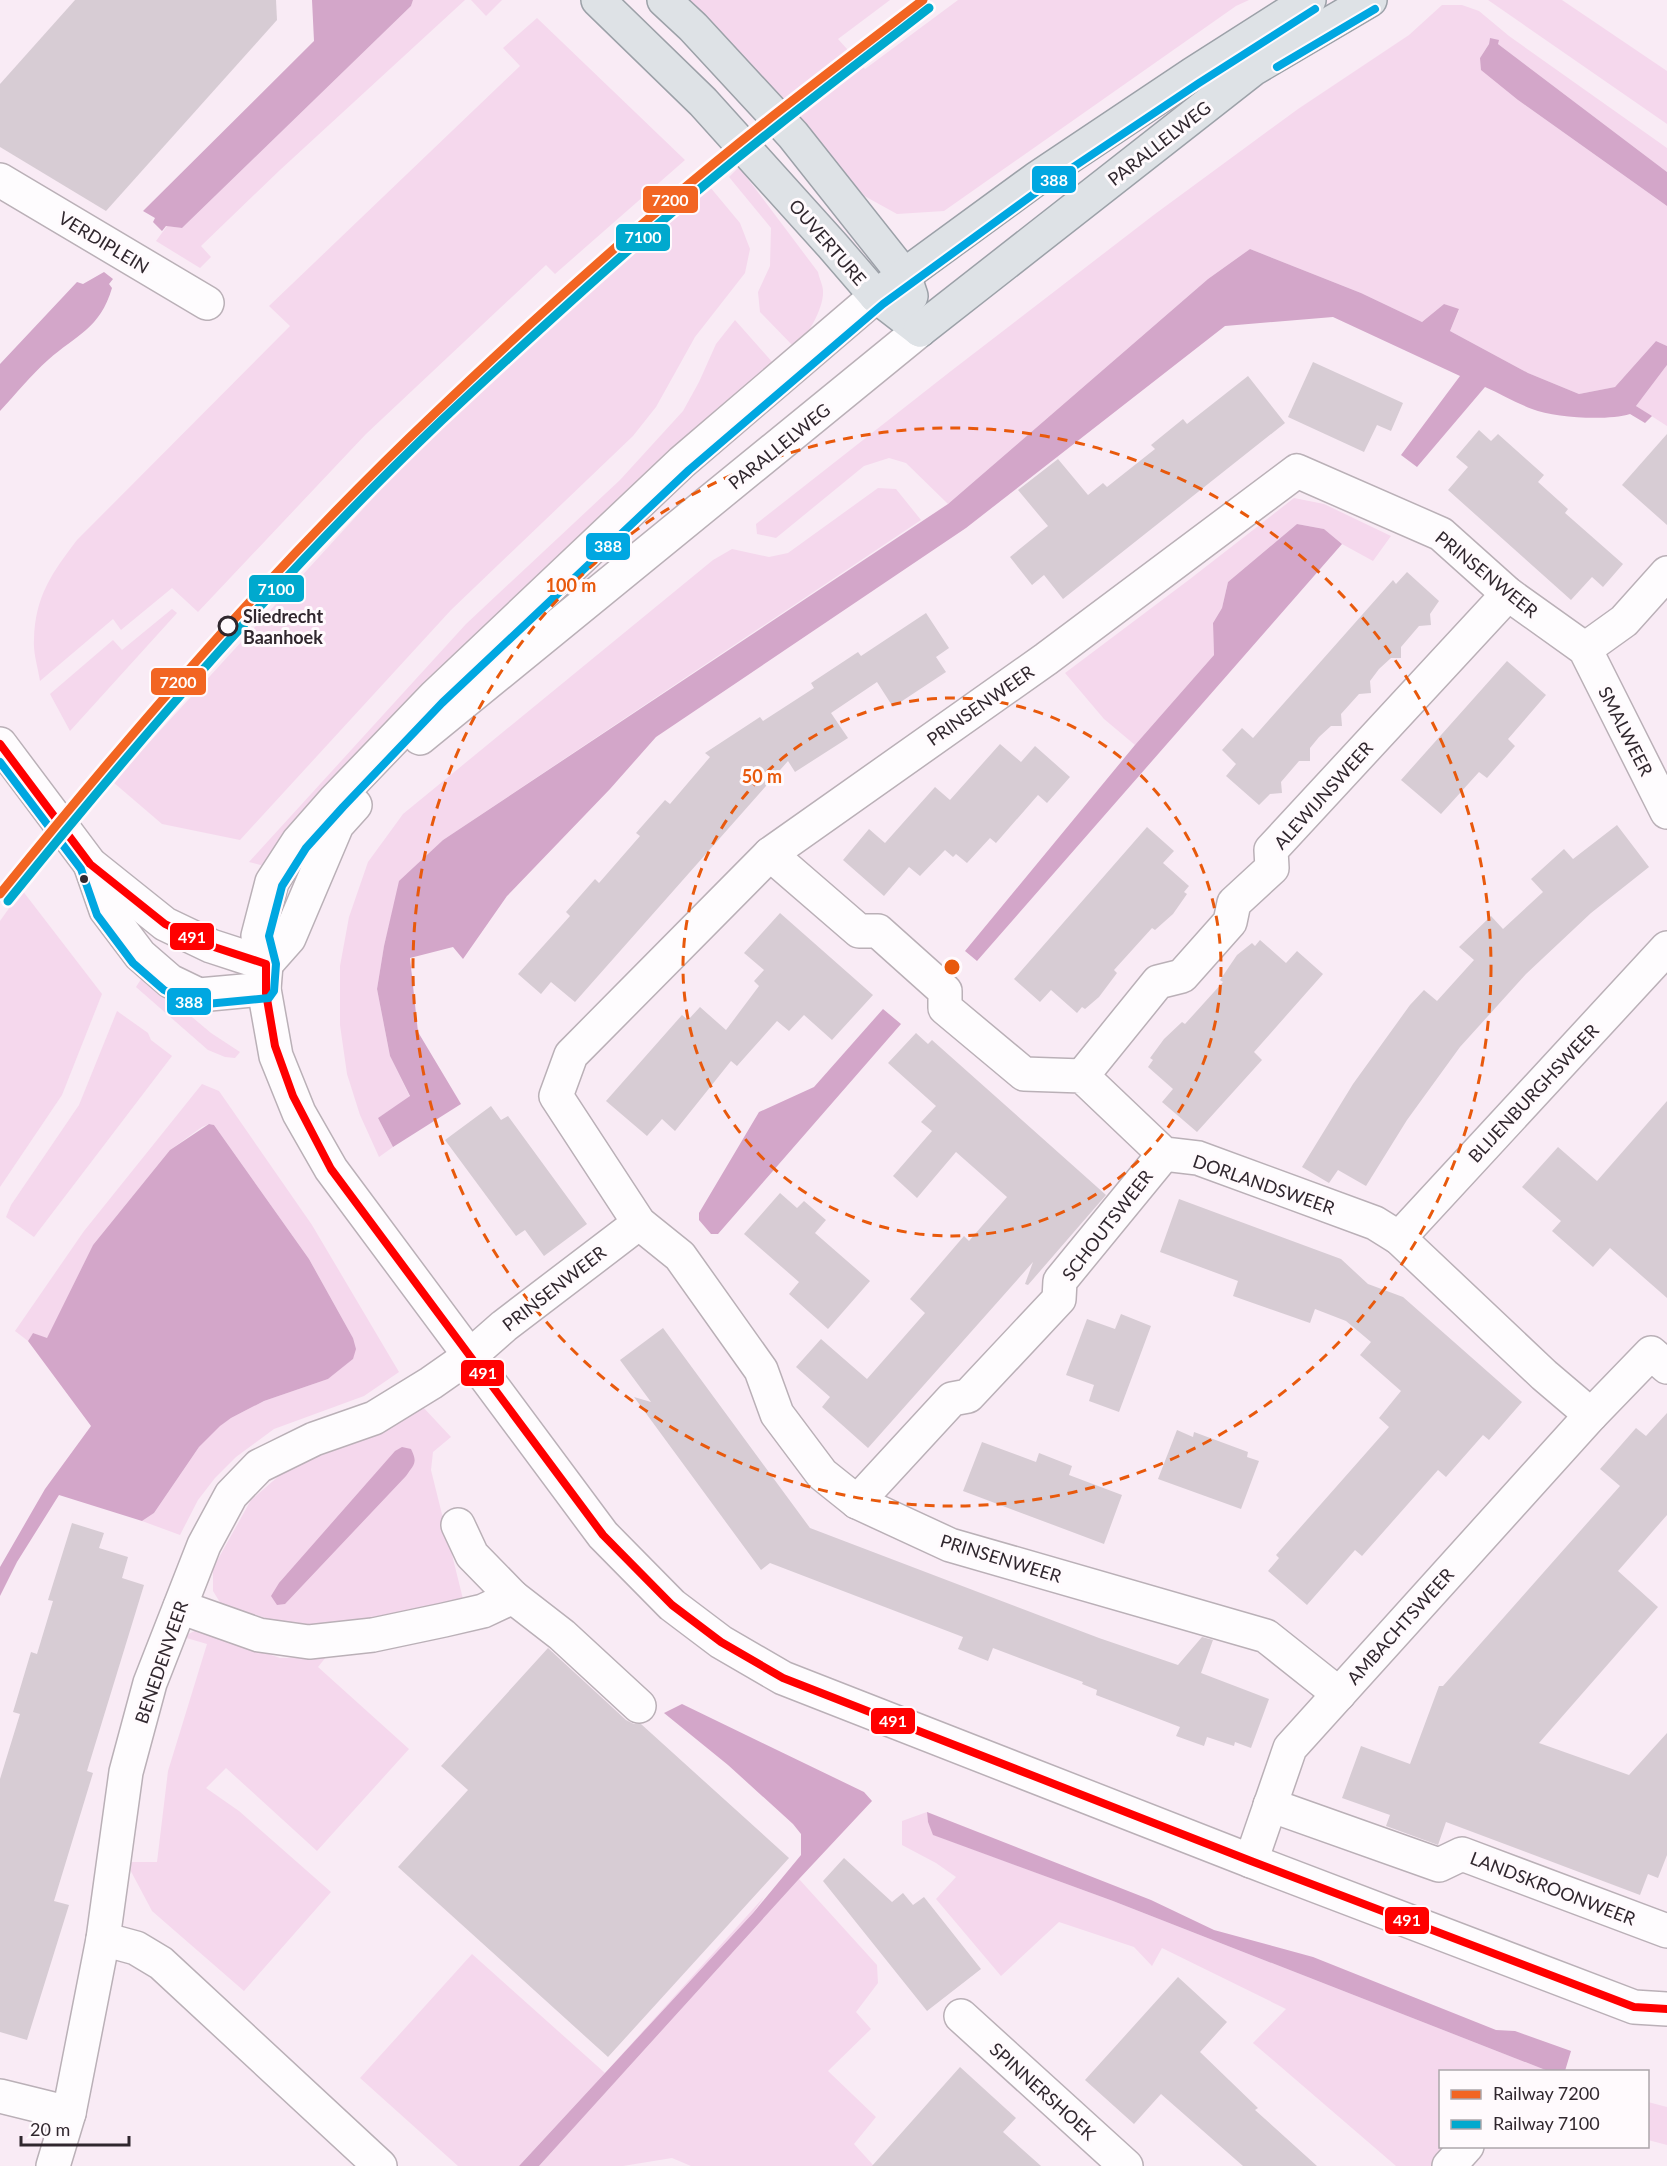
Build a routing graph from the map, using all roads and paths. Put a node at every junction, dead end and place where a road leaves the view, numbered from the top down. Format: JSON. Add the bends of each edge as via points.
{"nodes":[{"id":1,"x":597,"y":0,"type":"edge"},
{"id":2,"x":664,"y":0,"type":"edge"},
{"id":3,"x":1309,"y":0,"type":"edge"},
{"id":4,"x":1370,"y":0,"type":"edge"},
{"id":5,"x":0,"y":180,"type":"edge"},
{"id":6,"x":904,"y":275,"type":"junction"},
{"id":7,"x":876,"y":297,"type":"junction"},
{"id":8,"x":207,"y":303,"type":"dead end"},
{"id":9,"x":920,"y":330,"type":"junction"},
{"id":10,"x":1667,"y":573,"type":"edge"},
{"id":11,"x":1508,"y":594,"type":"junction"},
{"id":12,"x":1585,"y":649,"type":"junction"},
{"id":13,"x":0,"y":744,"type":"edge"},
{"id":14,"x":1667,"y":812,"type":"edge"},
{"id":15,"x":770,"y":854,"type":"junction"},
{"id":16,"x":90,"y":864,"type":"junction"},
{"id":17,"x":1667,"y":948,"type":"edge"},
{"id":18,"x":265,"y":976,"type":"junction"},
{"id":19,"x":1082,"y":1076,"type":"junction"},
{"id":20,"x":1164,"y":1154,"type":"junction"},
{"id":21,"x":639,"y":1222,"type":"junction"},
{"id":22,"x":1399,"y":1238,"type":"junction"},
{"id":23,"x":471,"y":1356,"type":"junction"},
{"id":24,"x":1667,"y":1367,"type":"edge"},
{"id":25,"x":1590,"y":1415,"type":"junction"},
{"id":26,"x":857,"y":1502,"type":"junction"},
{"id":27,"x":458,"y":1525,"type":"dead end"},
{"id":28,"x":513,"y":1597,"type":"junction"},
{"id":29,"x":180,"y":1606,"type":"junction"},
{"id":30,"x":1339,"y":1694,"type":"junction"},
{"id":31,"x":639,"y":1706,"type":"dead end"},
{"id":32,"x":1270,"y":1805,"type":"junction"},
{"id":33,"x":1251,"y":1861,"type":"junction"},
{"id":34,"x":1667,"y":1931,"type":"edge"},
{"id":35,"x":103,"y":1939,"type":"junction"},
{"id":36,"x":1667,"y":2009,"type":"edge"},
{"id":37,"x":961,"y":2016,"type":"dead end"},
{"id":38,"x":0,"y":2097,"type":"edge"},
{"id":39,"x":69,"y":2113,"type":"junction"},
{"id":40,"x":1465,"y":2148,"type":"edge"},
{"id":41,"x":53,"y":2166,"type":"edge"},
{"id":42,"x":380,"y":2166,"type":"edge"},
{"id":43,"x":1126,"y":2166,"type":"edge"},
{"id":44,"x":1449,"y":2166,"type":"edge"}],
"edges":[{"from":1,"to":7,"type":"main road","name":"OUVERTURE","via":[[703,102]]},
{"from":2,"to":6,"type":"main road","name":"OUVERTURE","via":[[794,135]]},
{"from":3,"to":6,"type":"main road","name":"PARALLELWEG","via":[[1036,179]]},
{"from":4,"to":9,"type":"main road","name":"PARALLELWEG","via":[[1253,69]]},
{"from":5,"to":8,"type":"street","name":"VERDIPLEIN"},
{"from":6,"to":7,"type":"main road","name":"PARALLELWEG"},
{"from":6,"to":9,"type":"main road","name":"OUVERTURE"},
{"from":7,"to":9,"type":"main road","name":"OUVERTURE"},
{"from":7,"to":18,"type":"street","name":"PARALLELWEG","via":[[674,470],[435,696],[335,800],[298,842],[272,882],[258,936]]},
{"from":9,"to":18,"type":"street","name":"PARALLELWEG","via":[[420,738],[337,825],[289,938]]},
{"from":10,"to":12,"type":"street","via":[[1624,621]]},
{"from":11,"to":12,"type":"street","name":"PRINSENWEER"},
{"from":11,"to":15,"type":"street","name":"PRINSENWEER","via":[[1441,534],[1297,471],[1046,659]]},
{"from":11,"to":19,"type":"street","name":"ALEWIJNSWEER","via":[[1271,850],[1272,868],[1234,903],[1230,922],[1182,976],[1158,982]]},
{"from":12,"to":14,"type":"street","name":"SMALWEER"},
{"from":13,"to":16,"type":"street"},
{"from":15,"to":19,"type":"street","via":[[859,931],[878,932],[945,991],[945,1008],[1024,1074]]},
{"from":15,"to":21,"type":"street","name":"PRINSENWEER","via":[[571,1055],[556,1096]]},
{"from":16,"to":18,"type":"street","via":[[165,924]]},
{"from":16,"to":18,"type":"street","via":[[106,910],[140,955],[170,981],[199,995]]},
{"from":17,"to":22,"type":"street","name":"BLIJENBURGHSWEER"},
{"from":18,"to":23,"type":"street","via":[[276,1056],[299,1113],[331,1169]]},
{"from":19,"to":20,"type":"street"},
{"from":20,"to":22,"type":"street","name":"DORLANDSWEER","via":[[1198,1158],[1375,1223]]},
{"from":20,"to":26,"type":"street","name":"SCHOUTSWEER","via":[[1060,1281],[1059,1299],[968,1396],[952,1399]]},
{"from":21,"to":23,"type":"street","name":"PRINSENWEER"},
{"from":21,"to":26,"type":"street","name":"PRINSENWEER","via":[[680,1256],[761,1370],[777,1414],[822,1474]]},
{"from":22,"to":25,"type":"street","name":"DORLANDSWEER"},
{"from":23,"to":29,"type":"street","name":"BENEDENVEER","via":[[374,1418],[314,1439],[259,1466],[231,1495],[209,1535]]},
{"from":23,"to":33,"type":"street","via":[[603,1535],[672,1605],[721,1642],[783,1678]]},
{"from":24,"to":25,"type":"street","via":[[1651,1353]]},
{"from":25,"to":30,"type":"street","name":"AMBACHTSWEER"},
{"from":26,"to":30,"type":"street","name":"PRINSENWEER","via":[[950,1545],[1266,1636]]},
{"from":27,"to":28,"type":"street","via":[[472,1555]]},
{"from":28,"to":29,"type":"street","via":[[483,1611],[444,1620],[373,1635],[309,1642],[259,1635]]},
{"from":28,"to":31,"type":"street","via":[[562,1635]]},
{"from":29,"to":35,"type":"street","name":"BENEDENVEER","via":[[150,1683],[126,1772]]},
{"from":30,"to":32,"type":"street","name":"AMBACHTSWEER","via":[[1290,1748]]},
{"from":32,"to":33,"type":"street","name":"AMBACHTSWEER"},
{"from":32,"to":34,"type":"street","name":"LANDSKROONWEER","via":[[1439,1864],[1462,1854]]},
{"from":33,"to":36,"type":"street","via":[[1634,2007]]},
{"from":35,"to":39,"type":"street","name":"BENEDENVEER"},
{"from":35,"to":42,"type":"street","via":[[136,1948],[161,1963]]},
{"from":37,"to":43,"type":"street","name":"SPINNERSHOEK"},
{"from":38,"to":39,"type":"street"},
{"from":39,"to":41,"type":"street","name":"BENEDENVEER"},
{"from":40,"to":44,"type":"street"}]}
